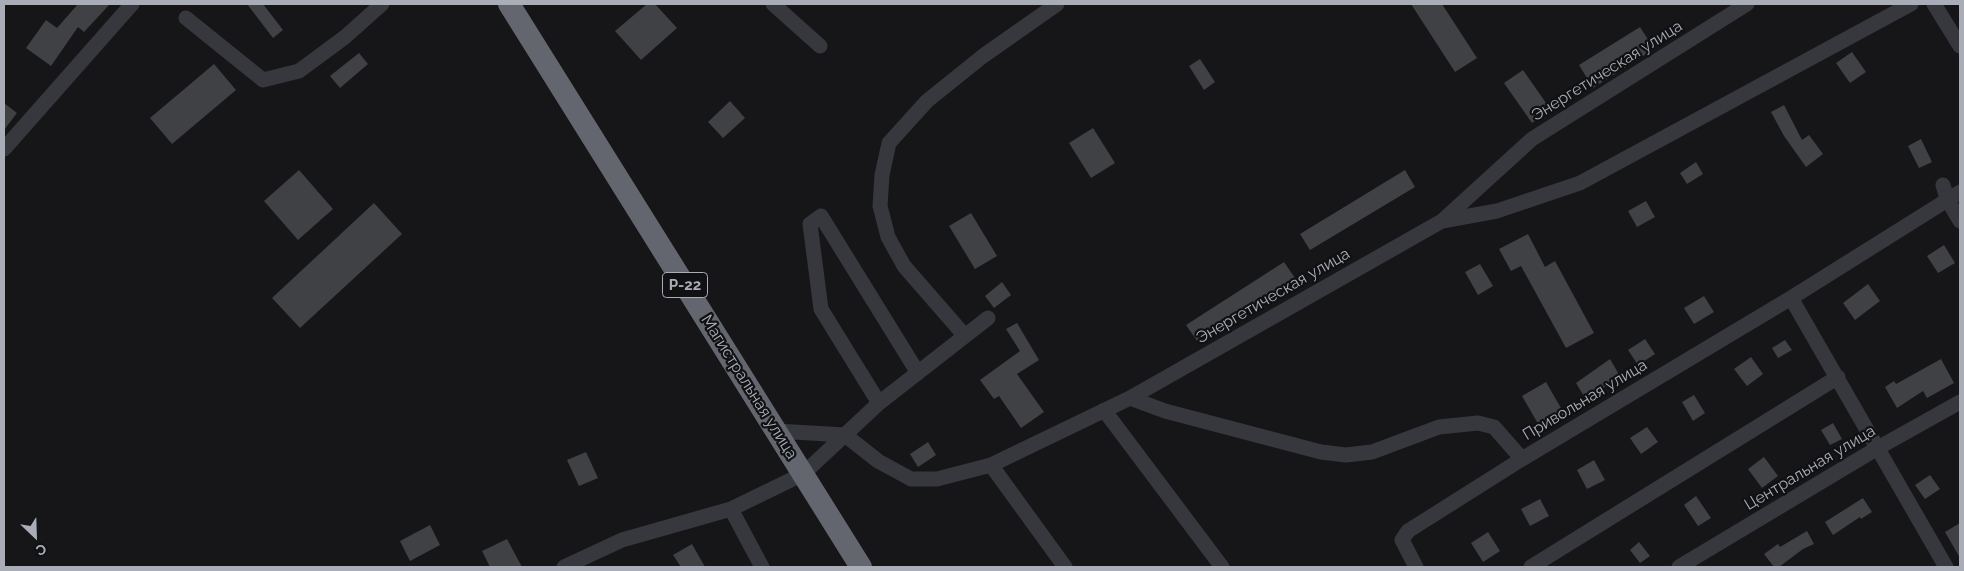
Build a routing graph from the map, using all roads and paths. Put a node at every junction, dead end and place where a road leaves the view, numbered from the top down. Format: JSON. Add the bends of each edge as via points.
{"nodes":[{"id":1,"x":132,"y":4,"type":"edge"},
{"id":2,"x":382,"y":4,"type":"edge"},
{"id":3,"x":509,"y":4,"type":"edge"},
{"id":4,"x":774,"y":4,"type":"edge"},
{"id":5,"x":1057,"y":4,"type":"edge"},
{"id":6,"x":1747,"y":4,"type":"edge"},
{"id":7,"x":1911,"y":4,"type":"edge"},
{"id":8,"x":1934,"y":4,"type":"edge"},
{"id":9,"x":186,"y":18,"type":"dead end"},
{"id":10,"x":820,"y":46,"type":"dead end"},
{"id":11,"x":1960,"y":46,"type":"edge"},
{"id":12,"x":4,"y":149,"type":"edge"},
{"id":13,"x":1950,"y":192,"type":"edge"},
{"id":14,"x":1960,"y":220,"type":"edge"},
{"id":15,"x":1442,"y":221,"type":"junction"},
{"id":16,"x":1791,"y":298,"type":"junction"},
{"id":17,"x":988,"y":318,"type":"dead end"},
{"id":18,"x":965,"y":336,"type":"junction"},
{"id":19,"x":918,"y":373,"type":"junction"},
{"id":20,"x":1838,"y":378,"type":"junction"},
{"id":21,"x":1130,"y":398,"type":"junction"},
{"id":22,"x":1960,"y":402,"type":"edge"},
{"id":23,"x":879,"y":403,"type":"junction"},
{"id":24,"x":1104,"y":410,"type":"junction"},
{"id":25,"x":776,"y":430,"type":"junction"},
{"id":26,"x":845,"y":435,"type":"junction"},
{"id":27,"x":1876,"y":449,"type":"junction"},
{"id":28,"x":1522,"y":458,"type":"junction"},
{"id":29,"x":991,"y":465,"type":"junction"},
{"id":30,"x":804,"y":474,"type":"junction"},
{"id":31,"x":731,"y":509,"type":"junction"},
{"id":32,"x":564,"y":567,"type":"edge"},
{"id":33,"x":762,"y":567,"type":"edge"},
{"id":34,"x":861,"y":567,"type":"edge"},
{"id":35,"x":1065,"y":567,"type":"edge"},
{"id":36,"x":1222,"y":567,"type":"edge"},
{"id":37,"x":1416,"y":567,"type":"edge"},
{"id":38,"x":1531,"y":567,"type":"edge"},
{"id":39,"x":1679,"y":567,"type":"edge"},
{"id":40,"x":1946,"y":567,"type":"edge"}],
"edges":[{"from":1,"to":12,"type":"street"},
{"from":2,"to":9,"type":"street","via":[[299,71],[264,80]]},
{"from":3,"to":25,"type":"highway","name":"Магистральная улица","number":"Р-22"},
{"from":4,"to":10,"type":"street"},
{"from":5,"to":18,"type":"street","via":[[983,56],[927,101],[890,143],[882,175],[880,206],[888,236],[904,266]]},
{"from":6,"to":15,"type":"street","name":"Энергетическая улица","via":[[1532,139]]},
{"from":7,"to":15,"type":"street","via":[[1580,182],[1497,211]]},
{"from":8,"to":11,"type":"street"},
{"from":13,"to":14,"type":"street"},
{"from":13,"to":16,"type":"street","name":"Привольная улица"},
{"from":15,"to":21,"type":"street","name":"Энергетическая улица"},
{"from":16,"to":20,"type":"street"},
{"from":16,"to":28,"type":"street","name":"Привольная улица"},
{"from":17,"to":18,"type":"street"},
{"from":18,"to":19,"type":"street"},
{"from":19,"to":23,"type":"street"},
{"from":19,"to":23,"type":"street","via":[[821,216],[810,224],[821,309]]},
{"from":20,"to":27,"type":"street"},
{"from":20,"to":38,"type":"street"},
{"from":21,"to":24,"type":"street","name":"Энергетическая улица"},
{"from":21,"to":28,"type":"street","name":"Привольная улица","via":[[1165,411],[1346,456],[1372,452],[1439,427],[1478,423],[1494,427]]},
{"from":22,"to":27,"type":"street","name":"Центральная улица"},
{"from":23,"to":26,"type":"street"},
{"from":24,"to":29,"type":"street","name":"Энергетическая улица"},
{"from":24,"to":36,"type":"street"},
{"from":25,"to":26,"type":"street"},
{"from":25,"to":30,"type":"highway","name":"Магистральная улица","number":"Р-22"},
{"from":26,"to":29,"type":"street","name":"Энергетическая улица","via":[[878,461],[911,479],[937,479]]},
{"from":26,"to":30,"type":"street"},
{"from":27,"to":39,"type":"street","name":"Центральная улица"},
{"from":27,"to":40,"type":"street"},
{"from":28,"to":37,"type":"street","via":[[1408,531],[1402,540]]},
{"from":29,"to":35,"type":"street"},
{"from":30,"to":31,"type":"street"},
{"from":30,"to":34,"type":"highway","name":"Магистральная улица","number":"Р-22"},
{"from":31,"to":32,"type":"street","via":[[622,540]]},
{"from":31,"to":33,"type":"street"}]}
